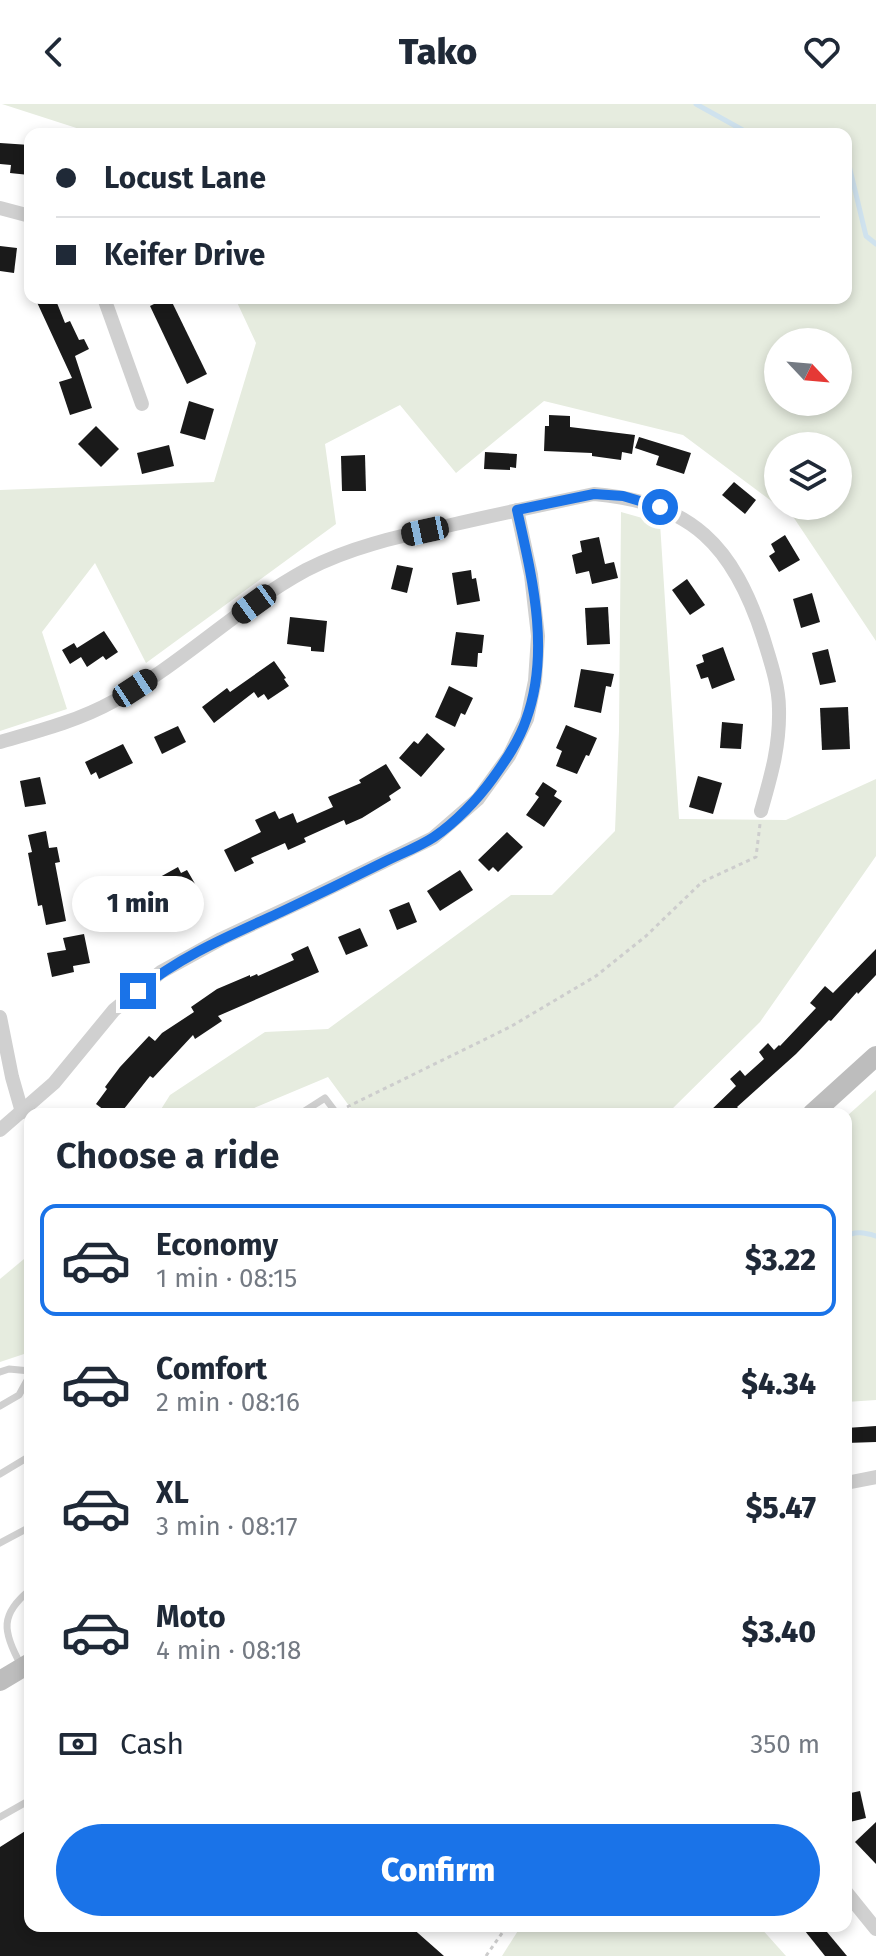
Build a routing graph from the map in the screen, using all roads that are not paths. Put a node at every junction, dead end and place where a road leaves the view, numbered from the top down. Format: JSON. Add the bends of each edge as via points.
{"nodes":[{"id":1,"x":0,"y":208,"type":"edge"},
{"id":2,"x":24,"y":214,"type":"edge"},
{"id":3,"x":106,"y":304,"type":"edge"},
{"id":4,"x":142,"y":404,"type":"dead end"},
{"id":5,"x":517,"y":510,"type":"junction"},
{"id":6,"x":0,"y":742,"type":"edge"},
{"id":7,"x":761,"y":811,"type":"road end"},
{"id":8,"x":0,"y":1017,"type":"edge"},
{"id":9,"x":876,"y":1056,"type":"edge"},
{"id":10,"x":26,"y":1108,"type":"edge"},
{"id":11,"x":309,"y":1108,"type":"edge"},
{"id":12,"x":333,"y":1108,"type":"edge"},
{"id":13,"x":819,"y":1108,"type":"edge"},
{"id":14,"x":22,"y":1112,"type":"joint"},
{"id":15,"x":0,"y":1130,"type":"edge"},
{"id":16,"x":0,"y":1372,"type":"edge"},
{"id":17,"x":24,"y":1372,"type":"edge"},
{"id":18,"x":24,"y":1385,"type":"edge"},
{"id":19,"x":0,"y":1406,"type":"edge"},
{"id":20,"x":24,"y":1460,"type":"edge"},
{"id":21,"x":0,"y":1474,"type":"edge"},
{"id":22,"x":876,"y":1477,"type":"edge"},
{"id":23,"x":852,"y":1482,"type":"edge"},
{"id":24,"x":24,"y":1530,"type":"edge"},
{"id":25,"x":0,"y":1543,"type":"edge"},
{"id":26,"x":24,"y":1594,"type":"edge"},
{"id":27,"x":24,"y":1663,"type":"edge"},
{"id":28,"x":24,"y":1667,"type":"edge"},
{"id":29,"x":0,"y":1681,"type":"edge"},
{"id":30,"x":24,"y":1803,"type":"edge"},
{"id":31,"x":0,"y":1817,"type":"edge"},
{"id":32,"x":852,"y":1899,"type":"edge"},
{"id":33,"x":876,"y":1929,"type":"edge"}],
"edges":[{"from":1,"to":2,"type":"street"},
{"from":3,"to":4,"type":"street"},
{"from":5,"to":6,"type":"street","via":[[341,554],[279,587],[115,701],[65,724]]},
{"from":5,"to":7,"type":"street","via":[[594,494],[623,496],[660,507],[715,544],[756,617],[780,706],[776,757]]},
{"from":5,"to":10,"type":"street","via":[[538,636],[535,681],[527,719],[478,799],[433,838],[161,972],[114,1010]]},
{"from":8,"to":14,"type":"street"},
{"from":9,"to":13,"type":"street"},
{"from":11,"to":12,"type":"lane","via":[[325,1098]]},
{"from":14,"to":15,"type":"street"},
{"from":16,"to":17,"type":"lane"},
{"from":18,"to":19,"type":"lane","via":[[19,1395]]},
{"from":20,"to":21,"type":"lane"},
{"from":22,"to":23,"type":"street"},
{"from":24,"to":25,"type":"lane"},
{"from":26,"to":27,"type":"lane","via":[[14,1600],[4,1627]]},
{"from":28,"to":29,"type":"street"},
{"from":30,"to":31,"type":"lane"},
{"from":32,"to":33,"type":"street"}]}
